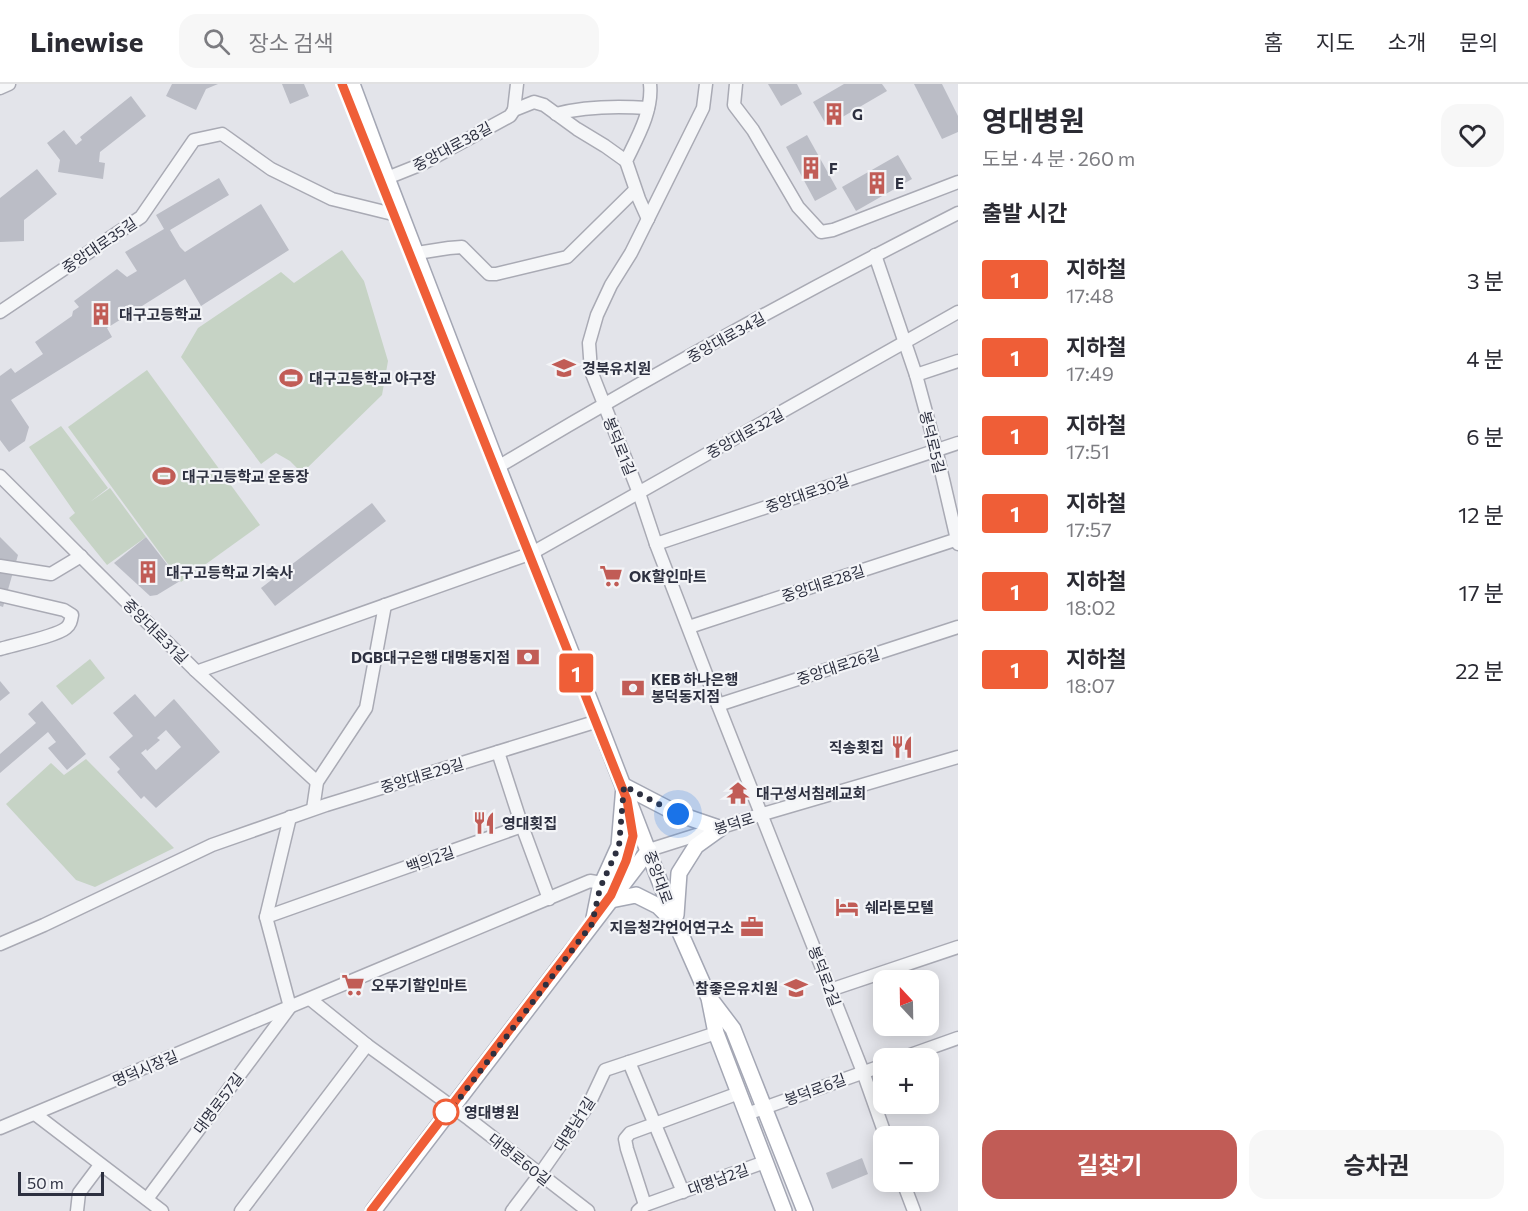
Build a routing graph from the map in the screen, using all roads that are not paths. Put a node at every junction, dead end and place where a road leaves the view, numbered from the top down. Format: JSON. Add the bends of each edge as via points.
{"nodes":[{"id":1,"x":9,"y":84,"type":"edge"},
{"id":2,"x":352,"y":84,"type":"edge"},
{"id":3,"x":517,"y":84,"type":"edge"},
{"id":4,"x":651,"y":84,"type":"edge"},
{"id":5,"x":706,"y":84,"type":"edge"},
{"id":6,"x":736,"y":84,"type":"edge"},
{"id":7,"x":0,"y":88,"type":"edge"},
{"id":8,"x":648,"y":108,"type":"junction"},
{"id":9,"x":514,"y":110,"type":"junction"},
{"id":10,"x":556,"y":114,"type":"junction"},
{"id":11,"x":626,"y":161,"type":"junction"},
{"id":12,"x":387,"y":178,"type":"junction"},
{"id":13,"x":958,"y":182,"type":"edge"},
{"id":14,"x":635,"y":190,"type":"junction"},
{"id":15,"x":958,"y":213,"type":"edge"},
{"id":16,"x":401,"y":216,"type":"junction"},
{"id":17,"x":648,"y":219,"type":"junction"},
{"id":18,"x":417,"y":253,"type":"junction"},
{"id":19,"x":875,"y":255,"type":"junction"},
{"id":20,"x":0,"y":312,"type":"edge"},
{"id":21,"x":958,"y":312,"type":"edge"},
{"id":22,"x":906,"y":342,"type":"junction"},
{"id":23,"x":958,"y":361,"type":"edge"},
{"id":24,"x":916,"y":375,"type":"junction"},
{"id":25,"x":604,"y":404,"type":"junction"},
{"id":26,"x":958,"y":443,"type":"edge"},
{"id":27,"x":936,"y":449,"type":"junction"},
{"id":28,"x":498,"y":467,"type":"junction"},
{"id":29,"x":0,"y":476,"type":"edge"},
{"id":30,"x":639,"y":493,"type":"junction"},
{"id":31,"x":958,"y":541,"type":"edge"},
{"id":32,"x":656,"y":544,"type":"junction"},
{"id":33,"x":532,"y":553,"type":"junction"},
{"id":34,"x":81,"y":556,"type":"junction"},
{"id":35,"x":0,"y":566,"type":"edge"},
{"id":36,"x":0,"y":596,"type":"edge"},
{"id":37,"x":385,"y":605,"type":"junction"},
{"id":38,"x":689,"y":627,"type":"junction"},
{"id":39,"x":958,"y":627,"type":"edge"},
{"id":40,"x":0,"y":649,"type":"edge"},
{"id":41,"x":195,"y":670,"type":"junction"},
{"id":42,"x":718,"y":705,"type":"junction"},
{"id":43,"x":598,"y":721,"type":"junction"},
{"id":44,"x":498,"y":752,"type":"junction"},
{"id":45,"x":958,"y":757,"type":"edge"},
{"id":46,"x":317,"y":782,"type":"junction"},
{"id":47,"x":624,"y":786,"type":"junction"},
{"id":48,"x":313,"y":809,"type":"junction"},
{"id":49,"x":763,"y":814,"type":"junction"},
{"id":50,"x":290,"y":817,"type":"junction"},
{"id":51,"x":522,"y":826,"type":"junction"},
{"id":52,"x":720,"y":828,"type":"junction"},
{"id":53,"x":649,"y":850,"type":"junction"},
{"id":54,"x":602,"y":883,"type":"junction"},
{"id":55,"x":549,"y":899,"type":"junction"},
{"id":56,"x":611,"y":900,"type":"junction"},
{"id":57,"x":266,"y":917,"type":"junction"},
{"id":58,"x":676,"y":923,"type":"junction"},
{"id":59,"x":592,"y":924,"type":"junction"},
{"id":60,"x":0,"y":944,"type":"edge"},
{"id":61,"x":958,"y":946,"type":"edge"},
{"id":62,"x":830,"y":990,"type":"junction"},
{"id":63,"x":709,"y":998,"type":"junction"},
{"id":64,"x":310,"y":999,"type":"junction"},
{"id":65,"x":290,"y":1007,"type":"junction"},
{"id":66,"x":716,"y":1033,"type":"junction"},
{"id":67,"x":958,"y":1038,"type":"edge"},
{"id":68,"x":368,"y":1045,"type":"junction"},
{"id":69,"x":930,"y":1048,"type":"edge"},
{"id":70,"x":629,"y":1062,"type":"junction"},
{"id":71,"x":873,"y":1069,"type":"edge"},
{"id":72,"x":863,"y":1072,"type":"junction"},
{"id":73,"x":739,"y":1093,"type":"junction"},
{"id":74,"x":453,"y":1107,"type":"junction"},
{"id":75,"x":764,"y":1107,"type":"junction"},
{"id":76,"x":35,"y":1114,"type":"junction"},
{"id":77,"x":747,"y":1114,"type":"junction"},
{"id":78,"x":656,"y":1125,"type":"junction"},
{"id":79,"x":882,"y":1126,"type":"edge"},
{"id":80,"x":0,"y":1128,"type":"edge"},
{"id":81,"x":765,"y":1162,"type":"junction"},
{"id":82,"x":100,"y":1165,"type":"junction"},
{"id":83,"x":540,"y":1174,"type":"junction"},
{"id":84,"x":683,"y":1192,"type":"junction"},
{"id":85,"x":907,"y":1192,"type":"edge"},
{"id":86,"x":147,"y":1199,"type":"junction"},
{"id":87,"x":642,"y":1208,"type":"edge"},
{"id":88,"x":77,"y":1211,"type":"edge"},
{"id":89,"x":162,"y":1211,"type":"edge"},
{"id":90,"x":241,"y":1211,"type":"edge"},
{"id":91,"x":373,"y":1211,"type":"edge"},
{"id":92,"x":512,"y":1211,"type":"edge"},
{"id":93,"x":588,"y":1211,"type":"edge"},
{"id":94,"x":784,"y":1211,"type":"edge"},
{"id":95,"x":805,"y":1211,"type":"edge"},
{"id":96,"x":914,"y":1211,"type":"edge"}],
"edges":[{"from":1,"to":7,"type":"street"},
{"from":2,"to":12,"type":"main road","name":"중앙대로"},
{"from":3,"to":9,"type":"street"},
{"from":4,"to":8,"type":"street"},
{"from":5,"to":17,"type":"street","name":"봉덕로1길","via":[[703,108]]},
{"from":6,"to":13,"type":"street","via":[[734,105],[798,207],[821,232]]},
{"from":8,"to":10,"type":"street","via":[[582,109]]},
{"from":8,"to":11,"type":"street"},
{"from":9,"to":10,"type":"street","name":"중앙대로38길","via":[[534,102]]},
{"from":9,"to":12,"type":"street","name":"중앙대로38길","via":[[510,116],[422,164]]},
{"from":10,"to":11,"type":"street","name":"중앙대로38길"},
{"from":11,"to":14,"type":"street"},
{"from":12,"to":16,"type":"main road","name":"중앙대로"},
{"from":14,"to":17,"type":"street"},
{"from":14,"to":18,"type":"street","via":[[567,257],[489,274],[462,247]]},
{"from":15,"to":19,"type":"street","name":"중앙대로34길"},
{"from":16,"to":18,"type":"main road","name":"중앙대로"},
{"from":16,"to":20,"type":"street","name":"중앙대로35길","via":[[332,199],[271,169],[222,134],[194,140],[141,217]]},
{"from":17,"to":25,"type":"street","name":"봉덕로1길","via":[[611,285],[589,343],[591,370]]},
{"from":18,"to":28,"type":"main road","name":"중앙대로"},
{"from":19,"to":22,"type":"street","name":"봉덕로5길"},
{"from":19,"to":25,"type":"street","name":"중앙대로34길"},
{"from":21,"to":22,"type":"street","name":"중앙대로32길"},
{"from":22,"to":24,"type":"street","name":"봉덕로5길"},
{"from":22,"to":30,"type":"street","name":"중앙대로32길"},
{"from":23,"to":24,"type":"street"},
{"from":24,"to":27,"type":"street","name":"봉덕로5길"},
{"from":25,"to":28,"type":"street","name":"중앙대로34길"},
{"from":25,"to":30,"type":"street","name":"봉덕로1길"},
{"from":26,"to":27,"type":"street","name":"중앙대로30길"},
{"from":27,"to":31,"type":"street","name":"봉덕로5길"},
{"from":27,"to":32,"type":"street","name":"중앙대로30길"},
{"from":28,"to":33,"type":"main road","name":"중앙대로"},
{"from":29,"to":34,"type":"street","name":"중앙대로31길"},
{"from":30,"to":32,"type":"street","name":"봉덕로1길"},
{"from":30,"to":33,"type":"street","name":"중앙대로32길"},
{"from":31,"to":38,"type":"street","name":"중앙대로28길"},
{"from":32,"to":38,"type":"street","name":"봉덕로1길"},
{"from":33,"to":37,"type":"street","name":"중앙대로31길"},
{"from":33,"to":43,"type":"main road","name":"중앙대로"},
{"from":34,"to":35,"type":"street","via":[[51,574]]},
{"from":34,"to":41,"type":"street","name":"중앙대로31길"},
{"from":36,"to":40,"type":"street","via":[[72,615],[65,630]]},
{"from":37,"to":41,"type":"street","name":"중앙대로31길"},
{"from":37,"to":46,"type":"street","via":[[366,708]]},
{"from":38,"to":42,"type":"street","name":"봉덕로1길"},
{"from":39,"to":42,"type":"street","name":"중앙대로26길"},
{"from":41,"to":46,"type":"street"},
{"from":42,"to":49,"type":"street","name":"봉덕로1길"},
{"from":43,"to":44,"type":"street","name":"중앙대로29길"},
{"from":43,"to":47,"type":"main road","name":"중앙대로"},
{"from":44,"to":48,"type":"street","name":"중앙대로29길"},
{"from":44,"to":51,"type":"street"},
{"from":45,"to":49,"type":"street","name":"봉덕로"},
{"from":46,"to":48,"type":"street"},
{"from":47,"to":52,"type":"main road","via":[[678,814]]},
{"from":47,"to":53,"type":"main road","name":"중앙대로"},
{"from":47,"to":54,"type":"main road","via":[[619,846]]},
{"from":48,"to":50,"type":"street","name":"중앙대로29길"},
{"from":49,"to":52,"type":"street","name":"봉덕로"},
{"from":49,"to":62,"type":"street","name":"봉덕로2길"},
{"from":50,"to":57,"type":"street"},
{"from":50,"to":60,"type":"street","name":"중앙대로29길","via":[[212,845]]},
{"from":51,"to":55,"type":"street"},
{"from":51,"to":57,"type":"street","name":"백의2길"},
{"from":52,"to":53,"type":"street","name":"봉덕로"},
{"from":52,"to":58,"type":"main road","via":[[696,846],[679,873]]},
{"from":53,"to":56,"type":"main road"},
{"from":53,"to":58,"type":"main road","name":"중앙대로"},
{"from":54,"to":55,"type":"street","name":"명덕시장길","via":[[590,881]]},
{"from":54,"to":59,"type":"main road"},
{"from":55,"to":64,"type":"street","name":"명덕시장길"},
{"from":56,"to":58,"type":"main road","via":[[636,895],[658,906]]},
{"from":56,"to":59,"type":"main road"},
{"from":57,"to":65,"type":"street"},
{"from":58,"to":63,"type":"main road","name":"중앙대로"},
{"from":59,"to":74,"type":"main road"},
{"from":61,"to":62,"type":"street"},
{"from":62,"to":72,"type":"street","name":"봉덕로2길"},
{"from":63,"to":66,"type":"main road","name":"중앙대로"},
{"from":63,"to":75,"type":"main road","name":"중앙대로","via":[[733,1029]]},
{"from":64,"to":65,"type":"street","name":"명덕시장길"},
{"from":64,"to":68,"type":"street"},
{"from":65,"to":76,"type":"street","name":"명덕시장길"},
{"from":65,"to":86,"type":"street","name":"대명로57길"},
{"from":66,"to":70,"type":"street","name":"대명남1길"},
{"from":66,"to":73,"type":"main road","name":"중앙대로"},
{"from":67,"to":69,"type":"street"},
{"from":68,"to":74,"type":"street"},
{"from":68,"to":90,"type":"street"},
{"from":70,"to":78,"type":"street"},
{"from":70,"to":83,"type":"street","name":"대명남1길","via":[[605,1070],[589,1104]]},
{"from":71,"to":72,"type":"street","name":"봉덕로6길"},
{"from":72,"to":75,"type":"street","name":"봉덕로6길"},
{"from":72,"to":79,"type":"street","name":"봉덕로2길"},
{"from":73,"to":77,"type":"main road","name":"중앙대로"},
{"from":73,"to":78,"type":"street"},
{"from":74,"to":83,"type":"street","name":"대명로60길"},
{"from":74,"to":91,"type":"main road"},
{"from":75,"to":77,"type":"street","name":"봉덕로6길"},
{"from":75,"to":95,"type":"main road","name":"중앙대로"},
{"from":76,"to":80,"type":"street","name":"명덕시장길"},
{"from":76,"to":82,"type":"street"},
{"from":77,"to":81,"type":"main road","name":"중앙대로"},
{"from":78,"to":84,"type":"street"},
{"from":78,"to":87,"type":"street","via":[[625,1138]]},
{"from":81,"to":84,"type":"street","name":"대명남2길"},
{"from":81,"to":94,"type":"main road","name":"중앙대로"},
{"from":82,"to":86,"type":"street"},
{"from":82,"to":88,"type":"street","via":[[79,1192]]},
{"from":83,"to":92,"type":"street","name":"대명남1길"},
{"from":83,"to":93,"type":"street","name":"대명로60길"},
{"from":84,"to":87,"type":"street","name":"대명남2길"},
{"from":85,"to":96,"type":"street"},
{"from":86,"to":89,"type":"street"}]}
